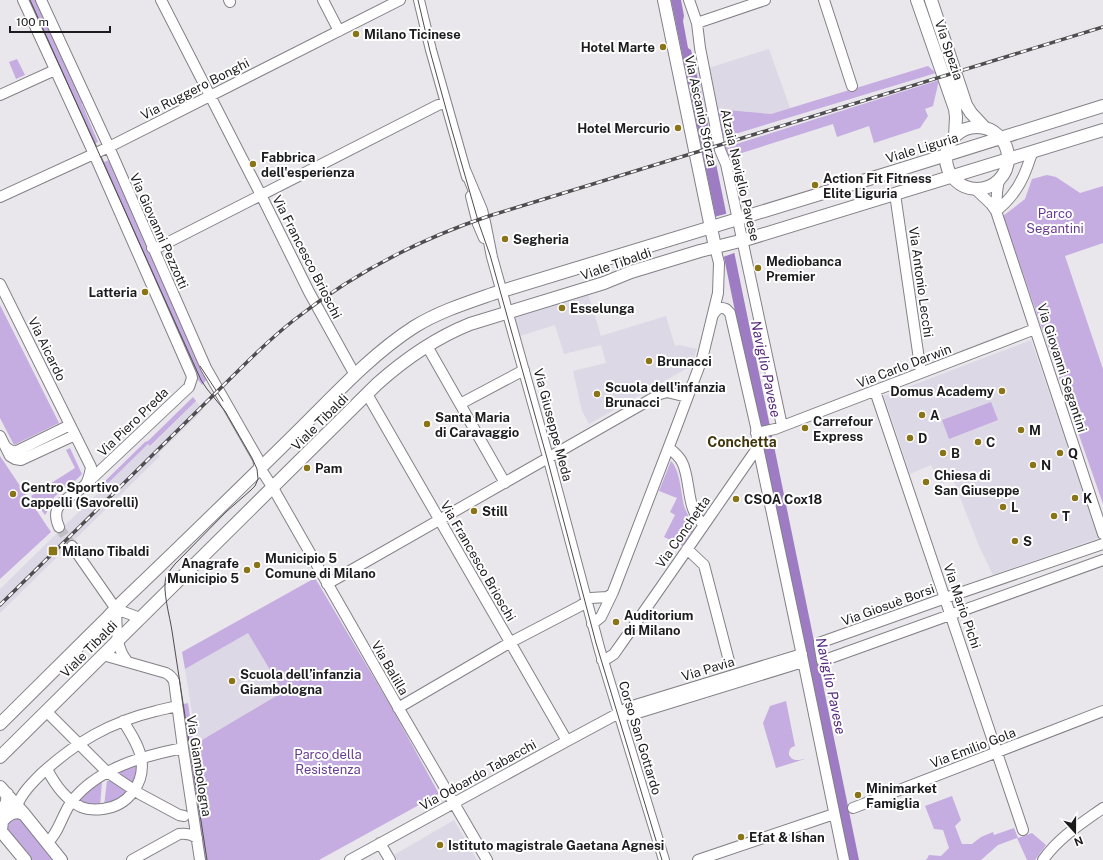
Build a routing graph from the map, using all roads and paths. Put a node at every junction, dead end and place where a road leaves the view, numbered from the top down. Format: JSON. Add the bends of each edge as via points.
{"nodes":[{"id":1,"x":23,"y":0,"type":"edge"},
{"id":2,"x":41,"y":0,"type":"edge"},
{"id":3,"x":161,"y":0,"type":"edge"},
{"id":4,"x":323,"y":0,"type":"edge"},
{"id":5,"x":400,"y":0,"type":"edge"},
{"id":6,"x":419,"y":0,"type":"edge"},
{"id":7,"x":664,"y":0,"type":"edge"},
{"id":8,"x":690,"y":0,"type":"edge"},
{"id":9,"x":766,"y":0,"type":"edge"},
{"id":10,"x":824,"y":0,"type":"edge"},
{"id":11,"x":917,"y":0,"type":"edge"},
{"id":12,"x":931,"y":0,"type":"edge"},
{"id":13,"x":697,"y":23,"type":"junction"},
{"id":14,"x":339,"y":31,"type":"junction"},
{"id":15,"x":55,"y":70,"type":"junction"},
{"id":16,"x":852,"y":86,"type":"dead end"},
{"id":17,"x":0,"y":95,"type":"edge"},
{"id":18,"x":210,"y":96,"type":"junction"},
{"id":19,"x":446,"y":103,"type":"junction"},
{"id":20,"x":1103,"y":106,"type":"edge"},
{"id":21,"x":961,"y":107,"type":"junction"},
{"id":22,"x":985,"y":128,"type":"junction"},
{"id":23,"x":1103,"y":130,"type":"edge"},
{"id":24,"x":955,"y":136,"type":"junction"},
{"id":25,"x":1001,"y":138,"type":"junction"},
{"id":26,"x":109,"y":147,"type":"junction"},
{"id":27,"x":1033,"y":152,"type":"junction"},
{"id":28,"x":94,"y":154,"type":"junction"},
{"id":29,"x":946,"y":155,"type":"junction"},
{"id":30,"x":1008,"y":160,"type":"junction"},
{"id":31,"x":952,"y":176,"type":"junction"},
{"id":32,"x":999,"y":179,"type":"junction"},
{"id":33,"x":974,"y":188,"type":"junction"},
{"id":34,"x":895,"y":194,"type":"junction"},
{"id":35,"x":261,"y":195,"type":"junction"},
{"id":36,"x":0,"y":197,"type":"edge"},
{"id":37,"x":996,"y":211,"type":"junction"},
{"id":38,"x":734,"y":220,"type":"junction"},
{"id":39,"x":713,"y":226,"type":"junction"},
{"id":40,"x":739,"y":241,"type":"junction"},
{"id":41,"x":718,"y":246,"type":"junction"},
{"id":42,"x":152,"y":248,"type":"junction"},
{"id":43,"x":0,"y":284,"type":"edge"},
{"id":44,"x":501,"y":291,"type":"junction"},
{"id":45,"x":508,"y":313,"type":"junction"},
{"id":46,"x":713,"y":315,"type":"junction"},
{"id":47,"x":1035,"y":329,"type":"junction"},
{"id":48,"x":427,"y":346,"type":"junction"},
{"id":49,"x":524,"y":370,"type":"junction"},
{"id":50,"x":921,"y":373,"type":"junction"},
{"id":51,"x":355,"y":375,"type":"junction"},
{"id":52,"x":875,"y":391,"type":"junction"},
{"id":53,"x":367,"y":394,"type":"junction"},
{"id":54,"x":687,"y":397,"type":"junction"},
{"id":55,"x":460,"y":404,"type":"junction"},
{"id":56,"x":70,"y":426,"type":"junction"},
{"id":57,"x":777,"y":428,"type":"junction"},
{"id":58,"x":759,"y":433,"type":"junction"},
{"id":59,"x":75,"y":435,"type":"junction"},
{"id":60,"x":0,"y":436,"type":"edge"},
{"id":61,"x":6,"y":447,"type":"junction"},
{"id":62,"x":758,"y":447,"type":"junction"},
{"id":63,"x":669,"y":448,"type":"junction"},
{"id":64,"x":548,"y":458,"type":"junction"},
{"id":65,"x":106,"y":465,"type":"junction"},
{"id":66,"x":91,"y":467,"type":"junction"},
{"id":67,"x":260,"y":468,"type":"junction"},
{"id":68,"x":505,"y":483,"type":"junction"},
{"id":69,"x":85,"y":485,"type":"junction"},
{"id":70,"x":273,"y":488,"type":"junction"},
{"id":71,"x":440,"y":520,"type":"junction"},
{"id":72,"x":704,"y":524,"type":"junction"},
{"id":73,"x":59,"y":527,"type":"tunnel mouth"},
{"id":74,"x":1103,"y":534,"type":"edge"},
{"id":75,"x":1103,"y":544,"type":"edge"},
{"id":76,"x":72,"y":546,"type":"tunnel mouth"},
{"id":77,"x":687,"y":549,"type":"junction"},
{"id":78,"x":1103,"y":560,"type":"edge"},
{"id":79,"x":327,"y":584,"type":"junction"},
{"id":80,"x":612,"y":594,"type":"junction"},
{"id":81,"x":945,"y":598,"type":"junction"},
{"id":82,"x":586,"y":602,"type":"junction"},
{"id":83,"x":116,"y":609,"type":"junction"},
{"id":84,"x":951,"y":615,"type":"junction"},
{"id":85,"x":140,"y":618,"type":"junction"},
{"id":86,"x":592,"y":624,"type":"junction"},
{"id":87,"x":118,"y":640,"type":"junction"},
{"id":88,"x":511,"y":642,"type":"junction"},
{"id":89,"x":103,"y":655,"type":"junction"},
{"id":90,"x":802,"y":658,"type":"junction"},
{"id":91,"x":602,"y":660,"type":"junction"},
{"id":92,"x":127,"y":661,"type":"junction"},
{"id":93,"x":729,"y":661,"type":"dead end"},
{"id":94,"x":177,"y":706,"type":"junction"},
{"id":95,"x":398,"y":708,"type":"junction"},
{"id":96,"x":46,"y":711,"type":"junction"},
{"id":97,"x":1103,"y":711,"type":"edge"},
{"id":98,"x":619,"y":713,"type":"junction"},
{"id":99,"x":124,"y":721,"type":"junction"},
{"id":100,"x":0,"y":724,"type":"edge"},
{"id":101,"x":567,"y":741,"type":"junction"},
{"id":102,"x":78,"y":744,"type":"junction"},
{"id":103,"x":183,"y":748,"type":"junction"},
{"id":104,"x":997,"y":752,"type":"junction"},
{"id":105,"x":0,"y":757,"type":"edge"},
{"id":106,"x":141,"y":758,"type":"junction"},
{"id":107,"x":47,"y":769,"type":"junction"},
{"id":108,"x":106,"y":772,"type":"junction"},
{"id":109,"x":3,"y":791,"type":"edge"},
{"id":110,"x":135,"y":791,"type":"junction"},
{"id":111,"x":72,"y":801,"type":"junction"},
{"id":112,"x":454,"y":803,"type":"junction"},
{"id":113,"x":192,"y":806,"type":"junction"},
{"id":114,"x":853,"y":808,"type":"dead end"},
{"id":115,"x":1103,"y":808,"type":"edge"},
{"id":116,"x":20,"y":810,"type":"junction"},
{"id":117,"x":0,"y":811,"type":"edge"},
{"id":118,"x":834,"y":814,"type":"junction"},
{"id":119,"x":184,"y":816,"type":"junction"},
{"id":120,"x":1023,"y":830,"type":"dead end"},
{"id":121,"x":0,"y":831,"type":"edge"},
{"id":122,"x":174,"y":836,"type":"junction"},
{"id":123,"x":197,"y":838,"type":"junction"},
{"id":124,"x":47,"y":843,"type":"junction"},
{"id":125,"x":380,"y":843,"type":"junction"},
{"id":126,"x":25,"y":860,"type":"edge"},
{"id":127,"x":61,"y":860,"type":"edge"},
{"id":128,"x":132,"y":860,"type":"edge"},
{"id":129,"x":200,"y":860,"type":"edge"},
{"id":130,"x":350,"y":860,"type":"edge"},
{"id":131,"x":390,"y":860,"type":"edge"},
{"id":132,"x":487,"y":860,"type":"edge"},
{"id":133,"x":664,"y":860,"type":"edge"},
{"id":134,"x":698,"y":860,"type":"edge"},
{"id":135,"x":844,"y":860,"type":"edge"},
{"id":136,"x":1043,"y":860,"type":"edge"}],
"edges":[{"from":1,"to":15,"type":"street"},
{"from":2,"to":26,"type":"street","name":"Via Giovanni Pezzotti"},
{"from":3,"to":18,"type":"street","name":"Via Francesco Brioschi"},
{"from":4,"to":14,"type":"street"},
{"from":5,"to":14,"type":"street","name":"Via Ruggero Bonghi"},
{"from":6,"to":19,"type":"street","name":"Via Giuseppe Meda"},
{"from":7,"to":39,"type":"main road","name":"Via Ascanio Sforza"},
{"from":8,"to":13,"type":"street","name":"Alzaia Naviglio Pavese"},
{"from":9,"to":13,"type":"street"},
{"from":10,"to":16,"type":"street"},
{"from":11,"to":21,"type":"main road","name":"Via Spezia"},
{"from":12,"to":21,"type":"main road","name":"Via Spezia"},
{"from":13,"to":38,"type":"street","name":"Alzaia Naviglio Pavese","via":[[718,144],[726,164]]},
{"from":14,"to":18,"type":"street","name":"Via Ruggero Bonghi"},
{"from":15,"to":17,"type":"street"},
{"from":15,"to":28,"type":"street"},
{"from":18,"to":26,"type":"street","name":"Via Ruggero Bonghi"},
{"from":18,"to":35,"type":"street","name":"Via Francesco Brioschi"},
{"from":19,"to":35,"type":"street"},
{"from":19,"to":44,"type":"street","name":"Via Giuseppe Meda","via":[[466,172],[482,210]]},
{"from":20,"to":25,"type":"main road","name":"Viale Liguria"},
{"from":21,"to":22,"type":"main road","via":[[971,113]]},
{"from":21,"to":24,"type":"main road","via":[[956,117]]},
{"from":22,"to":24,"type":"main road","via":[[969,128]]},
{"from":22,"to":25,"type":"main road"},
{"from":23,"to":27,"type":"main road"},
{"from":24,"to":29,"type":"main road","via":[[947,147]]},
{"from":25,"to":29,"type":"main road","name":"Viale Liguria"},
{"from":25,"to":30,"type":"main road"},
{"from":26,"to":28,"type":"street","name":"Via Ruggero Bonghi"},
{"from":26,"to":42,"type":"street","name":"Via Giovanni Pezzotti"},
{"from":27,"to":30,"type":"main road"},
{"from":27,"to":37,"type":"street","via":[[1015,191]]},
{"from":28,"to":36,"type":"street","name":"Via Ruggero Bonghi"},
{"from":28,"to":65,"type":"street","name":"Via Piero Preda","via":[[192,378],[189,387]]},
{"from":29,"to":31,"type":"main road"},
{"from":29,"to":38,"type":"main road","name":"Viale Liguria"},
{"from":30,"to":31,"type":"main road"},
{"from":30,"to":32,"type":"main road"},
{"from":31,"to":33,"type":"main road","via":[[956,181]]},
{"from":31,"to":34,"type":"main road"},
{"from":32,"to":33,"type":"main road","via":[[991,185]]},
{"from":32,"to":37,"type":"street"},
{"from":33,"to":37,"type":"street"},
{"from":34,"to":40,"type":"main road"},
{"from":34,"to":50,"type":"street","name":"Via Antonio Lecchi"},
{"from":35,"to":42,"type":"street","via":[[159,247]]},
{"from":35,"to":51,"type":"street","name":"Via Francesco Brioschi","via":[[309,292]]},
{"from":37,"to":47,"type":"street","name":"Via Giovanni Segantini"},
{"from":38,"to":39,"type":"main road","name":"Viale Tibaldi"},
{"from":38,"to":40,"type":"street","name":"Alzaia Naviglio Pavese"},
{"from":39,"to":41,"type":"main road","name":"Via Ascanio Sforza"},
{"from":39,"to":44,"type":"main road","name":"Viale Tibaldi"},
{"from":40,"to":41,"type":"main road","name":"Viale Tibaldi"},
{"from":40,"to":57,"type":"street","name":"Alzaia Naviglio Pavese"},
{"from":41,"to":45,"type":"main road","name":"Viale Tibaldi"},
{"from":41,"to":46,"type":"street","via":[[718,293]]},
{"from":42,"to":67,"type":"street","name":"Via Giovanni Pezzotti","via":[[206,368],[259,461]]},
{"from":43,"to":56,"type":"street","name":"Via Aicardo"},
{"from":44,"to":45,"type":"street","name":"Via Giuseppe Meda"},
{"from":44,"to":51,"type":"main road","name":"Viale Tibaldi","via":[[430,318],[416,326],[393,341]]},
{"from":45,"to":48,"type":"main road","name":"Viale Tibaldi","via":[[454,330]]},
{"from":45,"to":49,"type":"street","name":"Via Giuseppe Meda"},
{"from":46,"to":54,"type":"street","via":[[702,359]]},
{"from":46,"to":58,"type":"street","via":[[721,308],[726,308],[730,313]]},
{"from":47,"to":50,"type":"street","name":"Via Carlo Darwin"},
{"from":47,"to":74,"type":"street","name":"Via Giovanni Segantini"},
{"from":48,"to":53,"type":"main road","name":"Viale Tibaldi","via":[[391,371]]},
{"from":48,"to":55,"type":"street"},
{"from":49,"to":55,"type":"street"},
{"from":49,"to":64,"type":"street","name":"Via Giuseppe Meda"},
{"from":50,"to":52,"type":"street","name":"Via Carlo Darwin"},
{"from":51,"to":67,"type":"main road","name":"Viale Tibaldi"},
{"from":52,"to":57,"type":"street","name":"Via Carlo Darwin"},
{"from":52,"to":81,"type":"street","name":"Via Mario Pichi"},
{"from":53,"to":70,"type":"main road","name":"Viale Tibaldi"},
{"from":53,"to":71,"type":"street","name":"Via Francesco Brioschi"},
{"from":54,"to":63,"type":"street"},
{"from":54,"to":64,"type":"street","via":[[667,392],[660,394]]},
{"from":55,"to":68,"type":"street"},
{"from":56,"to":59,"type":"street","name":"Via Aicardo"},
{"from":56,"to":61,"type":"street","via":[[15,452]]},
{"from":57,"to":58,"type":"street"},
{"from":58,"to":62,"type":"street"},
{"from":59,"to":61,"type":"street","via":[[22,460],[10,456]]},
{"from":59,"to":66,"type":"street","name":"Via Aicardo"},
{"from":60,"to":61,"type":"street"},
{"from":62,"to":72,"type":"street","name":"Via Conchetta"},
{"from":62,"to":90,"type":"street"},
{"from":63,"to":72,"type":"street","via":[[682,461],[693,508],[698,519]]},
{"from":63,"to":80,"type":"street"},
{"from":64,"to":68,"type":"street"},
{"from":64,"to":82,"type":"street","name":"Via Giuseppe Meda"},
{"from":65,"to":66,"type":"street"},
{"from":65,"to":69,"type":"street","name":"Via Piero Preda"},
{"from":66,"to":69,"type":"street"},
{"from":67,"to":70,"type":"street","name":"Via Giovanni Pezzotti"},
{"from":67,"to":83,"type":"main road","name":"Viale Tibaldi"},
{"from":68,"to":71,"type":"street"},
{"from":69,"to":73,"type":"street","name":"Via Piero Preda","via":[[61,503],[56,510]]},
{"from":70,"to":79,"type":"street","name":"Via Balilla"},
{"from":70,"to":85,"type":"main road","name":"Viale Tibaldi"},
{"from":71,"to":79,"type":"street"},
{"from":71,"to":88,"type":"street","name":"Via Francesco Brioschi"},
{"from":72,"to":77,"type":"street","name":"Via Conchetta"},
{"from":75,"to":81,"type":"street","name":"Via Giosuè Borsi"},
{"from":76,"to":83,"type":"street"},
{"from":77,"to":91,"type":"street","name":"Via Conchetta","via":[[614,654]]},
{"from":77,"to":93,"type":"street","via":[[704,565]]},
{"from":78,"to":84,"type":"street"},
{"from":79,"to":95,"type":"street","name":"Via Balilla"},
{"from":80,"to":82,"type":"street","via":[[607,597],[591,598]]},
{"from":80,"to":86,"type":"street","via":[[601,617]]},
{"from":81,"to":84,"type":"street","name":"Via Mario Pichi"},
{"from":81,"to":84,"type":"street","name":"Via Giosuè Borsi","via":[[819,643],[822,661]]},
{"from":82,"to":86,"type":"street","name":"Via Giuseppe Meda"},
{"from":82,"to":88,"type":"street"},
{"from":83,"to":85,"type":"street"},
{"from":83,"to":87,"type":"street"},
{"from":83,"to":100,"type":"main road","name":"Viale Tibaldi"},
{"from":84,"to":104,"type":"street","name":"Via Mario Pichi"},
{"from":85,"to":87,"type":"main road","name":"Viale Tibaldi"},
{"from":86,"to":91,"type":"street","name":"Corso San Gottardo"},
{"from":87,"to":89,"type":"main road","name":"Viale Tibaldi"},
{"from":87,"to":92,"type":"street","via":[[121,653]]},
{"from":88,"to":95,"type":"street"},
{"from":88,"to":101,"type":"street","name":"Via Francesco Brioschi"},
{"from":89,"to":92,"type":"street"},
{"from":89,"to":96,"type":"main road","name":"Viale Tibaldi"},
{"from":90,"to":98,"type":"street","name":"Via Pavia","via":[[654,704],[631,715]]},
{"from":90,"to":118,"type":"street"},
{"from":91,"to":98,"type":"street","name":"Corso San Gottardo"},
{"from":92,"to":94,"type":"street","name":"Via Giambologna","via":[[171,676]]},
{"from":94,"to":99,"type":"street"},
{"from":94,"to":103,"type":"street","name":"Via Giambologna"},
{"from":95,"to":112,"type":"street","name":"Via Balilla"},
{"from":96,"to":102,"type":"street"},
{"from":96,"to":105,"type":"main road","name":"Viale Tibaldi"},
{"from":97,"to":104,"type":"street","name":"Via Emilio Gola"},
{"from":98,"to":101,"type":"street","name":"Via Odoardo Tabacchi"},
{"from":98,"to":133,"type":"street","name":"Corso San Gottardo"},
{"from":99,"to":102,"type":"street"},
{"from":99,"to":106,"type":"street"},
{"from":101,"to":112,"type":"street","name":"Via Odoardo Tabacchi"},
{"from":102,"to":107,"type":"street"},
{"from":102,"to":108,"type":"street"},
{"from":103,"to":106,"type":"street"},
{"from":103,"to":113,"type":"street","name":"Via Giambologna"},
{"from":104,"to":114,"type":"street","name":"Via Emilio Gola"},
{"from":104,"to":120,"type":"street","name":"Via Mario Pichi"},
{"from":106,"to":108,"type":"street"},
{"from":106,"to":110,"type":"street","via":[[141,774]]},
{"from":107,"to":111,"type":"street","via":[[60,790]]},
{"from":107,"to":116,"type":"street","via":[[18,801]]},
{"from":108,"to":110,"type":"street"},
{"from":108,"to":111,"type":"street"},
{"from":109,"to":116,"type":"main road"},
{"from":109,"to":117,"type":"main road","via":[[7,800]]},
{"from":110,"to":111,"type":"street","via":[[122,803],[109,808],[90,809]]},
{"from":110,"to":119,"type":"street"},
{"from":111,"to":124,"type":"street","via":[[55,835]]},
{"from":112,"to":125,"type":"street","name":"Via Odoardo Tabacchi"},
{"from":112,"to":132,"type":"street","name":"Via Balilla"},
{"from":113,"to":119,"type":"street"},
{"from":113,"to":123,"type":"street","name":"Via Giambologna"},
{"from":115,"to":136,"type":"street","via":[[1075,828],[1049,851]]},
{"from":116,"to":121,"type":"main road","via":[[2,821]]},
{"from":116,"to":124,"type":"main road"},
{"from":118,"to":134,"type":"street"},
{"from":118,"to":135,"type":"street"},
{"from":119,"to":122,"type":"street","via":[[182,827]]},
{"from":121,"to":126,"type":"main road"},
{"from":122,"to":123,"type":"street","via":[[185,833]]},
{"from":122,"to":128,"type":"street"},
{"from":123,"to":129,"type":"street","name":"Via Giambologna"},
{"from":124,"to":127,"type":"main road"},
{"from":125,"to":130,"type":"street","name":"Via Odoardo Tabacchi"},
{"from":125,"to":131,"type":"street"}]}
